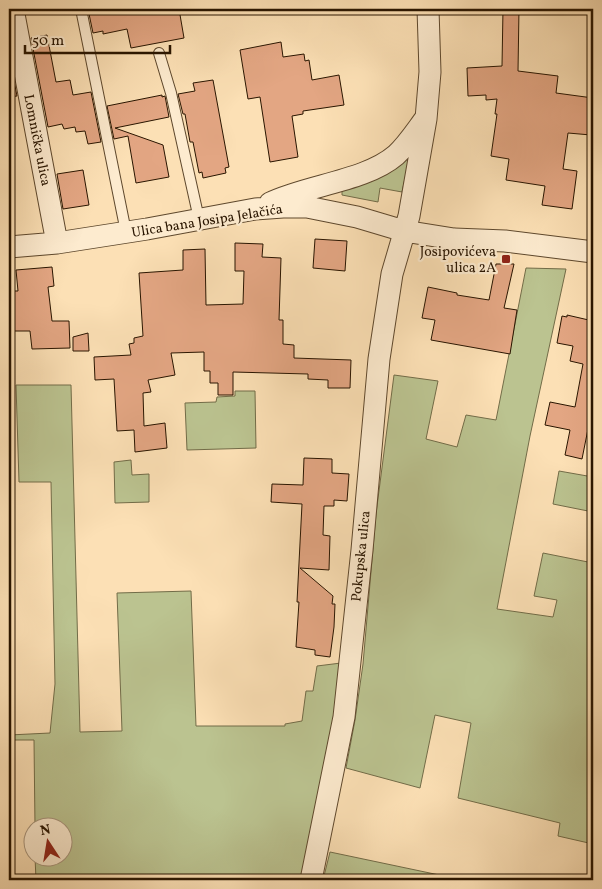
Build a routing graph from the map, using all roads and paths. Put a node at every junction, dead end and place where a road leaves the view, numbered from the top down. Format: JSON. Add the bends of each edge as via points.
{"nodes":[{"id":1,"x":13,"y":9,"type":"edge"},
{"id":2,"x":81,"y":9,"type":"edge"},
{"id":3,"x":428,"y":9,"type":"edge"},
{"id":4,"x":159,"y":53,"type":"dead end"},
{"id":5,"x":426,"y":119,"type":"junction"},
{"id":6,"x":255,"y":210,"type":"junction"},
{"id":7,"x":200,"y":219,"type":"junction"},
{"id":8,"x":404,"y":231,"type":"junction"},
{"id":9,"x":126,"y":232,"type":"junction"},
{"id":10,"x":57,"y":242,"type":"junction"},
{"id":11,"x":9,"y":247,"type":"edge"},
{"id":12,"x":593,"y":252,"type":"edge"},
{"id":13,"x":312,"y":880,"type":"edge"}],
"edges":[{"from":1,"to":10,"type":"street","name":"Lomnička ulica"},
{"from":2,"to":9,"type":"lane"},
{"from":3,"to":5,"type":"street","name":"Pokupska ulica","via":[[430,72]]},
{"from":4,"to":7,"type":"lane"},
{"from":5,"to":6,"type":"street","via":[[397,154],[377,167],[297,192]]},
{"from":5,"to":8,"type":"street","name":"Pokupska ulica"},
{"from":6,"to":7,"type":"street","name":"Ulica bana Josipa Jelačića"},
{"from":6,"to":8,"type":"street","name":"Ulica bana Josipa Jelačića","via":[[307,207]]},
{"from":7,"to":9,"type":"street","name":"Ulica bana Josipa Jelačića"},
{"from":8,"to":12,"type":"street","name":"Ulica bana Josipa Jelačića"},
{"from":8,"to":13,"type":"street","name":"Pokupska ulica","via":[[392,274],[379,359],[344,717]]},
{"from":9,"to":10,"type":"street","name":"Ulica bana Josipa Jelačića"},
{"from":10,"to":11,"type":"street","name":"Ulica bana Josipa Jelačića"}]}
